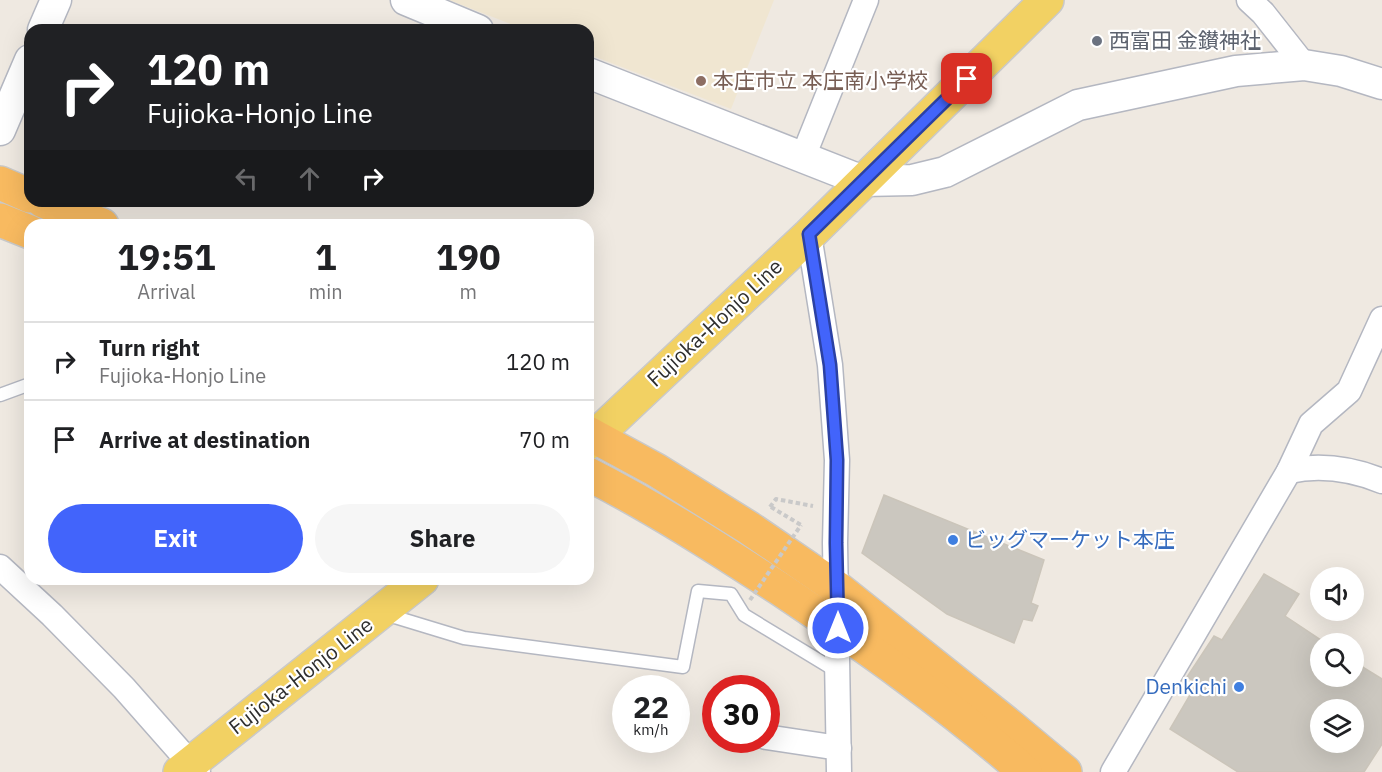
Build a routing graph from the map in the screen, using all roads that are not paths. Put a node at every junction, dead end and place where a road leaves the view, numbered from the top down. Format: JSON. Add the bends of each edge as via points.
{"nodes":[{"id":1,"x":56,"y":0,"type":"edge"},
{"id":2,"x":406,"y":0,"type":"edge"},
{"id":3,"x":866,"y":0,"type":"edge"},
{"id":4,"x":1047,"y":0,"type":"edge"},
{"id":5,"x":1249,"y":0,"type":"edge"},
{"id":6,"x":46,"y":24,"type":"edge"},
{"id":7,"x":464,"y":24,"type":"edge"},
{"id":8,"x":1304,"y":65,"type":"junction"},
{"id":9,"x":24,"y":74,"type":"edge"},
{"id":10,"x":594,"y":75,"type":"edge"},
{"id":11,"x":1382,"y":84,"type":"edge"},
{"id":12,"x":0,"y":130,"type":"edge"},
{"id":13,"x":803,"y":157,"type":"junction"},
{"id":14,"x":863,"y":181,"type":"junction"},
{"id":15,"x":0,"y":183,"type":"edge"},
{"id":16,"x":24,"y":193,"type":"edge"},
{"id":17,"x":58,"y":207,"type":"edge"},
{"id":18,"x":87,"y":219,"type":"edge"},
{"id":19,"x":0,"y":220,"type":"edge"},
{"id":20,"x":24,"y":230,"type":"edge"},
{"id":21,"x":809,"y":234,"type":"junction"},
{"id":22,"x":1382,"y":319,"type":"edge"},
{"id":23,"x":24,"y":386,"type":"edge"},
{"id":24,"x":0,"y":395,"type":"edge"},
{"id":25,"x":594,"y":433,"type":"edge"},
{"id":26,"x":594,"y":439,"type":"edge"},
{"id":27,"x":1289,"y":471,"type":"junction"},
{"id":28,"x":594,"y":477,"type":"edge"},
{"id":29,"x":1382,"y":481,"type":"edge"},
{"id":30,"x":0,"y":567,"type":"edge"},
{"id":31,"x":415,"y":585,"type":"edge"},
{"id":32,"x":837,"y":588,"type":"junction"},
{"id":33,"x":381,"y":613,"type":"junction"},
{"id":34,"x":838,"y":628,"type":"junction"},
{"id":35,"x":838,"y":673,"type":"junction"},
{"id":36,"x":780,"y":739,"type":"edge"},
{"id":37,"x":839,"y":748,"type":"junction"},
{"id":38,"x":189,"y":769,"type":"edge"},
{"id":39,"x":839,"y":772,"type":"edge"},
{"id":40,"x":1025,"y":772,"type":"edge"},
{"id":41,"x":1065,"y":772,"type":"edge"},
{"id":42,"x":1113,"y":772,"type":"edge"}],
"edges":[{"from":1,"to":6,"type":"street"},
{"from":2,"to":7,"type":"street"},
{"from":3,"to":13,"type":"street"},
{"from":4,"to":14,"type":"main road","name":"Fujioka-Honjo Line"},
{"from":5,"to":8,"type":"street"},
{"from":8,"to":11,"type":"street"},
{"from":8,"to":14,"type":"street","via":[[1236,71],[1078,105],[945,172],[912,180]]},
{"from":9,"to":12,"type":"street"},
{"from":10,"to":13,"type":"street"},
{"from":13,"to":14,"type":"street"},
{"from":14,"to":21,"type":"main road","name":"Fujioka-Honjo Line"},
{"from":15,"to":16,"type":"highway"},
{"from":17,"to":18,"type":"highway"},
{"from":19,"to":20,"type":"highway"},
{"from":21,"to":25,"type":"main road","name":"Fujioka-Honjo Line"},
{"from":21,"to":32,"type":"street","via":[[830,365],[837,460]]},
{"from":22,"to":27,"type":"street","via":[[1349,391],[1311,423]]},
{"from":23,"to":24,"type":"lane"},
{"from":26,"to":32,"type":"highway","via":[[665,476]]},
{"from":27,"to":29,"type":"street","via":[[1311,466],[1358,472]]},
{"from":27,"to":42,"type":"street"},
{"from":28,"to":34,"type":"highway","via":[[689,531]]},
{"from":30,"to":38,"type":"street","via":[[124,688]]},
{"from":31,"to":33,"type":"main road","name":"Fujioka-Honjo Line"},
{"from":32,"to":34,"type":"street"},
{"from":32,"to":41,"type":"highway"},
{"from":33,"to":35,"type":"lane","via":[[464,638],[683,668],[699,591],[731,594],[744,615]]},
{"from":33,"to":38,"type":"main road","name":"Fujioka-Honjo Line"},
{"from":34,"to":35,"type":"street"},
{"from":34,"to":40,"type":"highway","via":[[922,687]]},
{"from":35,"to":37,"type":"street"},
{"from":36,"to":37,"type":"street"},
{"from":37,"to":39,"type":"street"}]}
